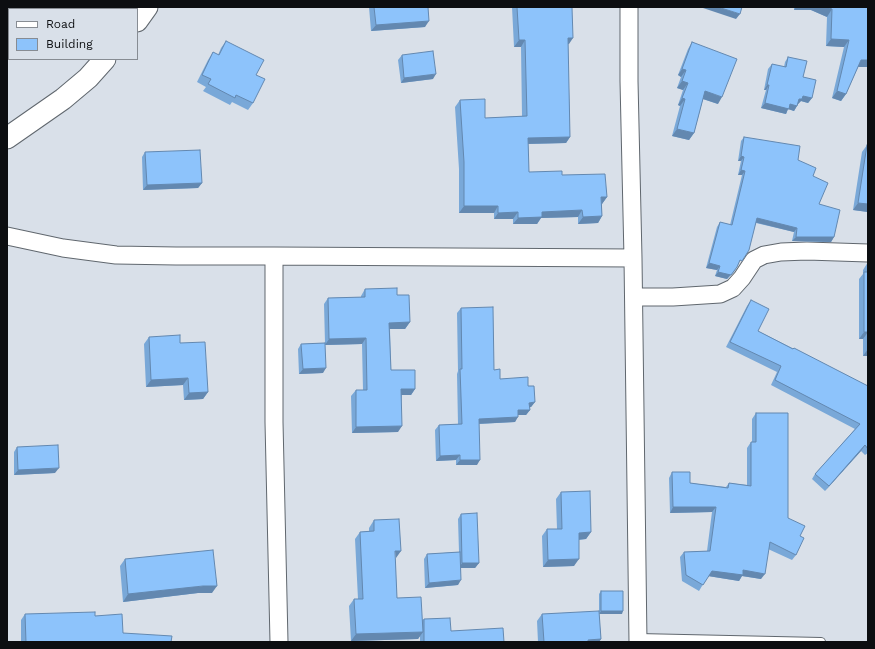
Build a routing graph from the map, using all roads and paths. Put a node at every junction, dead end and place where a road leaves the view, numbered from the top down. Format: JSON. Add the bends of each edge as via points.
{"nodes":[{"id":1,"x":146,"y":7,"type":"edge"},
{"id":2,"x":630,"y":7,"type":"edge"},
{"id":3,"x":138,"y":19,"type":"edge"},
{"id":4,"x":104,"y":60,"type":"edge"},
{"id":5,"x":7,"y":138,"type":"edge"},
{"id":6,"x":7,"y":236,"type":"edge"},
{"id":7,"x":868,"y":253,"type":"edge"},
{"id":8,"x":274,"y":256,"type":"junction"},
{"id":9,"x":634,"y":258,"type":"junction"},
{"id":10,"x":634,"y":297,"type":"junction"},
{"id":11,"x":638,"y":640,"type":"edge"},
{"id":12,"x":279,"y":642,"type":"edge"},
{"id":13,"x":821,"y":642,"type":"edge"}],
"edges":[{"from":1,"to":3,"type":"street"},
{"from":2,"to":9,"type":"street","via":[[629,81]]},
{"from":4,"to":5,"type":"street","via":[[63,99]]},
{"from":6,"to":8,"type":"street","via":[[62,248],[116,255]]},
{"from":7,"to":10,"type":"street","via":[[808,251],[764,255],[754,260],[733,288],[720,294]]},
{"from":8,"to":9,"type":"street"},
{"from":8,"to":12,"type":"street","via":[[274,422]]},
{"from":9,"to":10,"type":"street"},
{"from":10,"to":11,"type":"street"},
{"from":11,"to":13,"type":"lane"}]}
